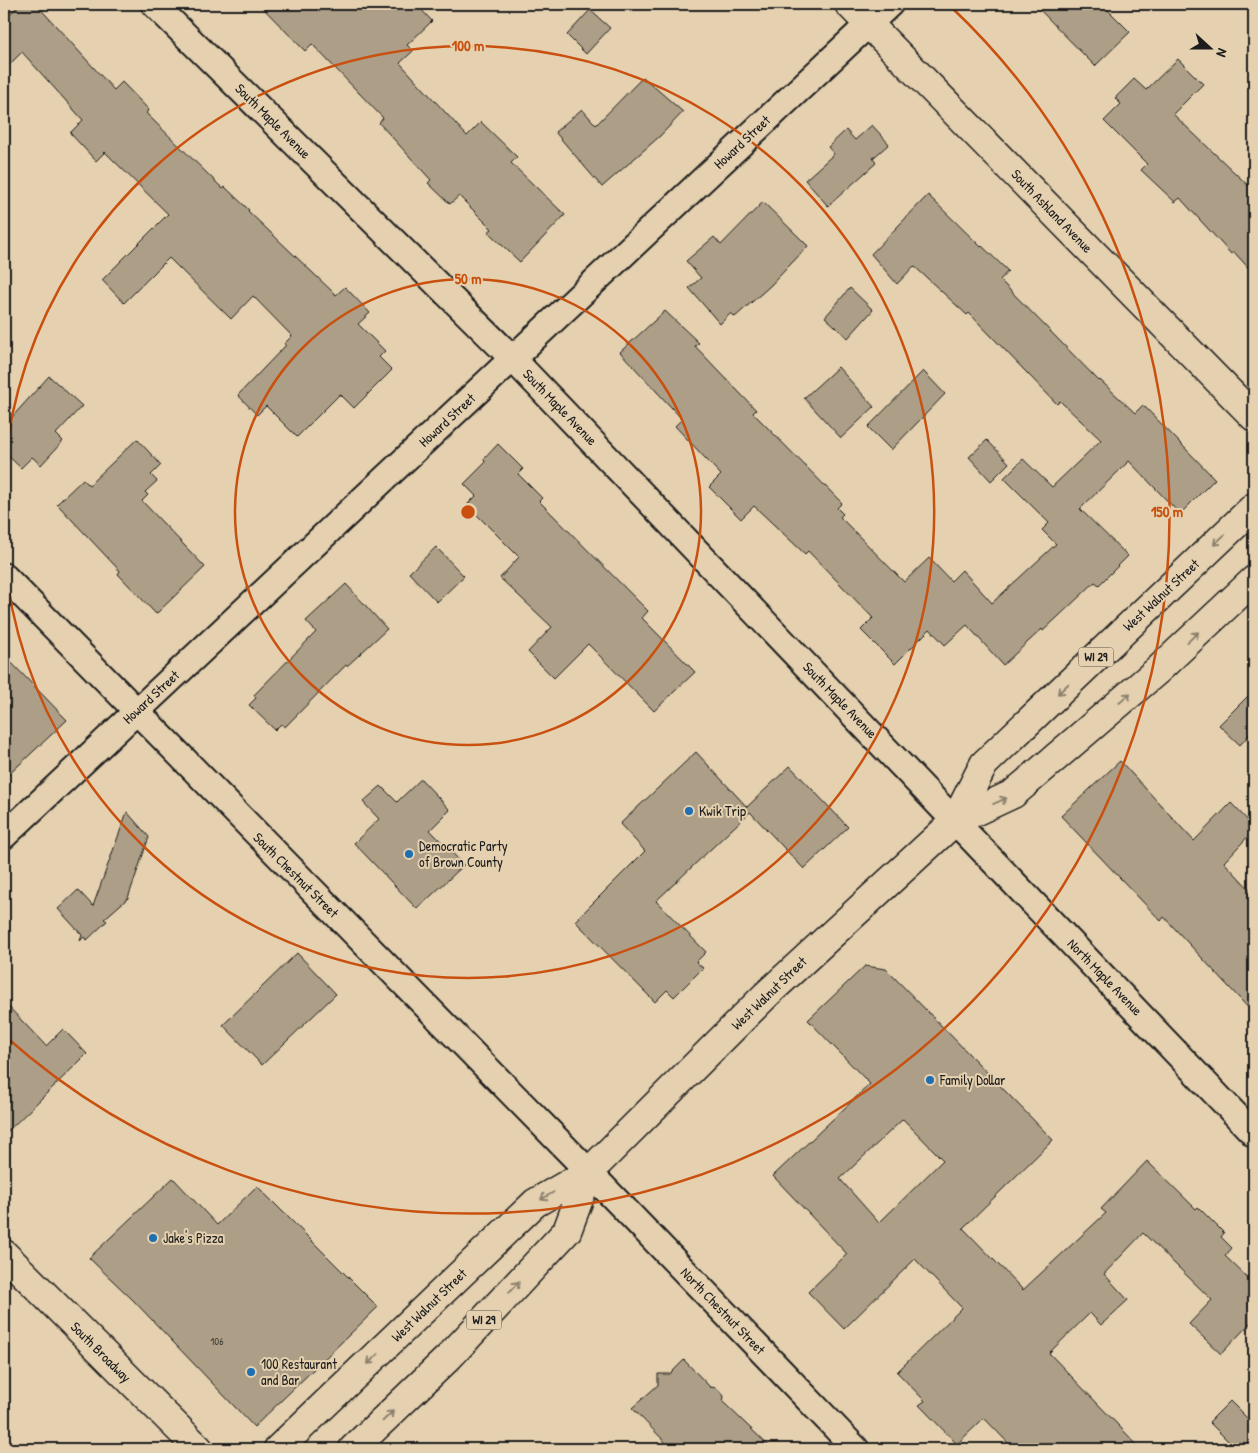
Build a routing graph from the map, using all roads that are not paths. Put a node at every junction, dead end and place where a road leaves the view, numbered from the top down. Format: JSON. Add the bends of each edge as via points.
{"nodes":[{"id":1,"x":154,"y":4,"type":"edge"},
{"id":2,"x":849,"y":4,"type":"edge"},
{"id":3,"x":890,"y":4,"type":"edge"},
{"id":4,"x":869,"y":24,"type":"junction"},
{"id":5,"x":512,"y":358,"type":"junction"},
{"id":6,"x":1254,"y":417,"type":"edge"},
{"id":7,"x":1254,"y":507,"type":"edge"},
{"id":8,"x":4,"y":576,"type":"edge"},
{"id":9,"x":1254,"y":580,"type":"edge"},
{"id":10,"x":136,"y":712,"type":"junction"},
{"id":11,"x":955,"y":821,"type":"junction"},
{"id":12,"x":4,"y":836,"type":"edge"},
{"id":13,"x":1254,"y":1134,"type":"edge"},
{"id":14,"x":589,"y":1172,"type":"junction"},
{"id":15,"x":4,"y":1254,"type":"edge"},
{"id":16,"x":199,"y":1449,"type":"edge"},
{"id":17,"x":278,"y":1449,"type":"edge"},
{"id":18,"x":352,"y":1449,"type":"edge"},
{"id":19,"x":856,"y":1449,"type":"edge"}],
"edges":[{"from":1,"to":5,"type":"street","name":"South Maple Avenue"},
{"from":2,"to":4,"type":"main road","name":"South Ashland Avenue"},
{"from":3,"to":4,"type":"street","name":"Howard Street"},
{"from":4,"to":5,"type":"street","name":"Howard Street"},
{"from":4,"to":6,"type":"main road","name":"South Ashland Avenue"},
{"from":5,"to":10,"type":"street","name":"Howard Street"},
{"from":5,"to":11,"type":"street","name":"South Maple Avenue"},
{"from":7,"to":11,"type":"main road","name":"West Walnut Street","number":"WI 29","one_way":true,"via":[[984,764]]},
{"from":8,"to":10,"type":"street","name":"South Chestnut Street"},
{"from":11,"to":9,"type":"main road","name":"West Walnut Street","number":"WI 29","one_way":true,"via":[[1013,794],[1158,670]]},
{"from":10,"to":12,"type":"street","name":"Howard Street"},
{"from":10,"to":14,"type":"street","name":"South Chestnut Street"},
{"from":11,"to":13,"type":"street","name":"North Maple Avenue"},
{"from":11,"to":14,"type":"main road","name":"West Walnut Street","number":"WI 29","via":[[766,994]]},
{"from":14,"to":17,"type":"main road","name":"West Walnut Street","number":"WI 29","one_way":true,"via":[[535,1203]]},
{"from":18,"to":14,"type":"main road","name":"West Walnut Street","number":"WI 29","one_way":true,"via":[[449,1357],[567,1231]]},
{"from":14,"to":19,"type":"street","name":"North Chestnut Street"},
{"from":15,"to":16,"type":"main road","name":"South Broadway"}]}
